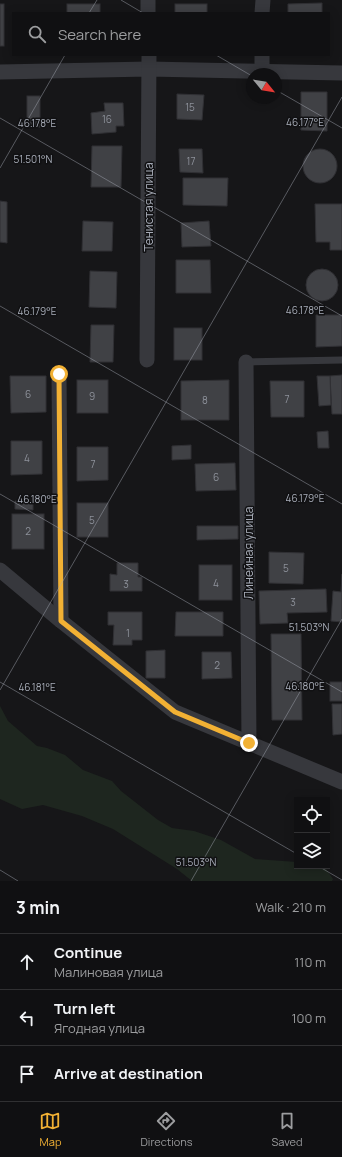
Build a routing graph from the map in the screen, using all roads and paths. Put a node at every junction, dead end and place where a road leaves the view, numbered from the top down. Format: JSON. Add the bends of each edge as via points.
{"nodes":[{"id":1,"x":148,"y":0,"type":"edge"},
{"id":2,"x":263,"y":0,"type":"edge"},
{"id":3,"x":148,"y":12,"type":"edge"},
{"id":4,"x":262,"y":12,"type":"edge"},
{"id":5,"x":262,"y":56,"type":"edge"},
{"id":6,"x":149,"y":62,"type":"edge"},
{"id":7,"x":262,"y":68,"type":"edge"},
{"id":8,"x":246,"y":70,"type":"edge"},
{"id":9,"x":0,"y":72,"type":"edge"},
{"id":10,"x":282,"y":72,"type":"edge"},
{"id":11,"x":342,"y":73,"type":"edge"},
{"id":12,"x":147,"y":360,"type":"dead end"},
{"id":13,"x":342,"y":360,"type":"edge"},
{"id":14,"x":246,"y":362,"type":"joint"},
{"id":15,"x":59,"y":374,"type":"dead end"},
{"id":16,"x":0,"y":570,"type":"edge"},
{"id":17,"x":61,"y":621,"type":"junction"},
{"id":18,"x":249,"y":743,"type":"junction"},
{"id":19,"x":342,"y":782,"type":"edge"}],
"edges":[{"from":1,"to":3,"type":"street"},
{"from":2,"to":4,"type":"street"},
{"from":5,"to":7,"type":"street"},
{"from":6,"to":8,"type":"street"},
{"from":6,"to":9,"type":"street"},
{"from":6,"to":12,"type":"street","name":"Тенистая улица"},
{"from":10,"to":11,"type":"street"},
{"from":13,"to":14,"type":"lane"},
{"from":14,"to":18,"type":"street","name":"Линейная улица"},
{"from":15,"to":17,"type":"street"},
{"from":16,"to":17,"type":"street"},
{"from":17,"to":18,"type":"street","via":[[175,712]]},
{"from":18,"to":19,"type":"street"}]}
